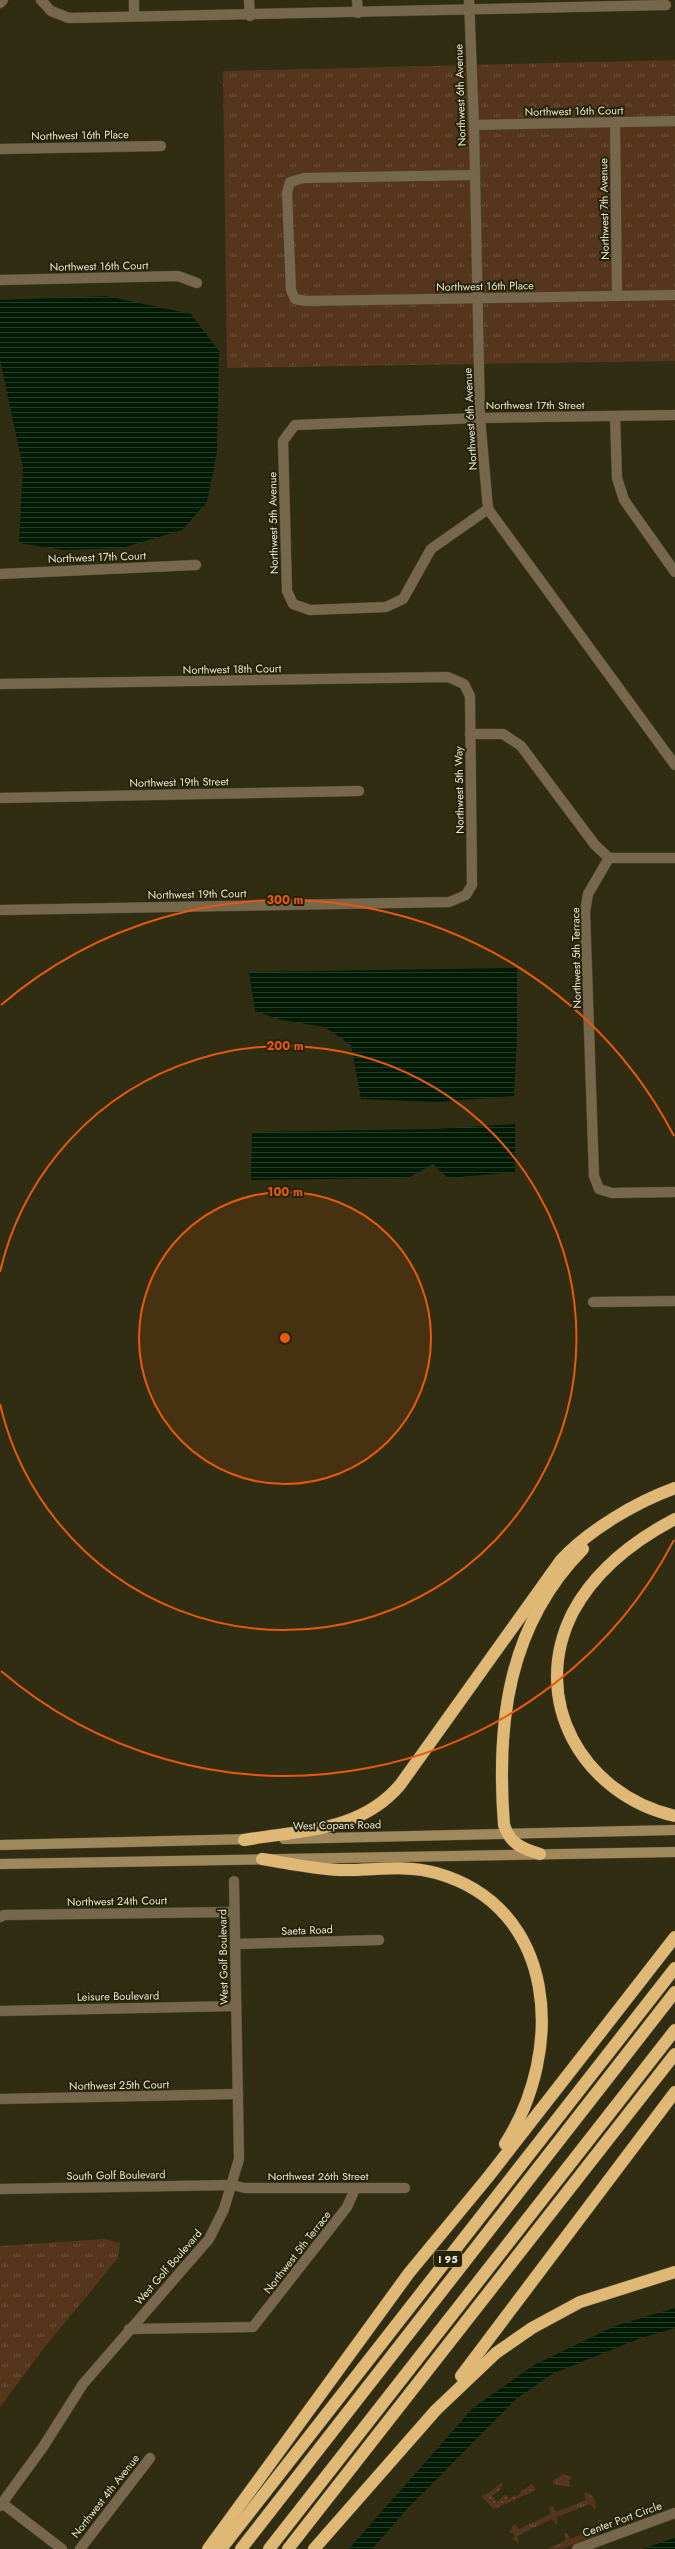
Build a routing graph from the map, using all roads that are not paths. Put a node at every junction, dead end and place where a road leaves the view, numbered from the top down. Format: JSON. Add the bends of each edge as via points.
{"nodes":[{"id":1,"x":3,"y":0,"type":"edge"},
{"id":2,"x":41,"y":0,"type":"edge"},
{"id":3,"x":134,"y":0,"type":"edge"},
{"id":4,"x":249,"y":0,"type":"edge"},
{"id":5,"x":357,"y":0,"type":"edge"},
{"id":6,"x":0,"y":3,"type":"edge"},
{"id":7,"x":611,"y":3,"type":"edge"},
{"id":8,"x":469,"y":5,"type":"edge"},
{"id":9,"x":666,"y":5,"type":"dead end"},
{"id":10,"x":358,"y":13,"type":"junction"},
{"id":11,"x":134,"y":16,"type":"junction"},
{"id":12,"x":250,"y":16,"type":"junction"},
{"id":13,"x":675,"y":121,"type":"edge"},
{"id":14,"x":615,"y":122,"type":"junction"},
{"id":15,"x":474,"y":125,"type":"junction"},
{"id":16,"x":161,"y":146,"type":"dead end"},
{"id":17,"x":0,"y":149,"type":"edge"},
{"id":18,"x":474,"y":175,"type":"junction"},
{"id":19,"x":0,"y":280,"type":"edge"},
{"id":20,"x":197,"y":284,"type":"dead end"},
{"id":21,"x":675,"y":295,"type":"edge"},
{"id":22,"x":617,"y":296,"type":"junction"},
{"id":23,"x":477,"y":298,"type":"junction"},
{"id":24,"x":675,"y":415,"type":"edge"},
{"id":25,"x":615,"y":417,"type":"junction"},
{"id":26,"x":480,"y":418,"type":"junction"},
{"id":27,"x":284,"y":441,"type":"joint"},
{"id":28,"x":488,"y":509,"type":"junction"},
{"id":29,"x":196,"y":565,"type":"dead end"},
{"id":30,"x":675,"y":572,"type":"edge"},
{"id":31,"x":0,"y":574,"type":"edge"},
{"id":32,"x":0,"y":684,"type":"edge"},
{"id":33,"x":464,"y":684,"type":"joint"},
{"id":34,"x":470,"y":734,"type":"junction"},
{"id":35,"x":675,"y":765,"type":"edge"},
{"id":36,"x":359,"y":791,"type":"dead end"},
{"id":37,"x":0,"y":798,"type":"edge"},
{"id":38,"x":609,"y":858,"type":"junction"},
{"id":39,"x":675,"y":858,"type":"edge"},
{"id":40,"x":466,"y":895,"type":"joint"},
{"id":41,"x":0,"y":910,"type":"edge"},
{"id":42,"x":675,"y":1192,"type":"edge"},
{"id":43,"x":675,"y":1301,"type":"edge"},
{"id":44,"x":593,"y":1302,"type":"dead end"},
{"id":45,"x":675,"y":1488,"type":"edge"},
{"id":46,"x":622,"y":1516,"type":"junction"},
{"id":47,"x":675,"y":1519,"type":"edge"},
{"id":48,"x":675,"y":1816,"type":"edge"},
{"id":49,"x":675,"y":1830,"type":"edge"},
{"id":50,"x":507,"y":1834,"type":"junction"},
{"id":51,"x":244,"y":1840,"type":"junction"},
{"id":52,"x":0,"y":1845,"type":"edge"},
{"id":53,"x":675,"y":1852,"type":"edge"},
{"id":54,"x":540,"y":1854,"type":"junction"},
{"id":55,"x":262,"y":1859,"type":"junction"},
{"id":56,"x":0,"y":1864,"type":"edge"},
{"id":57,"x":234,"y":1881,"type":"dead end"},
{"id":58,"x":234,"y":1912,"type":"junction"},
{"id":59,"x":0,"y":1917,"type":"edge"},
{"id":60,"x":675,"y":1937,"type":"edge"},
{"id":61,"x":379,"y":1940,"type":"dead end"},
{"id":62,"x":235,"y":1944,"type":"junction"},
{"id":63,"x":675,"y":1968,"type":"edge"},
{"id":64,"x":675,"y":1992,"type":"edge"},
{"id":65,"x":236,"y":2006,"type":"junction"},
{"id":66,"x":0,"y":2011,"type":"edge"},
{"id":67,"x":675,"y":2030,"type":"edge"},
{"id":68,"x":675,"y":2054,"type":"edge"},
{"id":69,"x":675,"y":2092,"type":"edge"},
{"id":70,"x":238,"y":2094,"type":"junction"},
{"id":71,"x":0,"y":2100,"type":"edge"},
{"id":72,"x":232,"y":2185,"type":"junction"},
{"id":73,"x":405,"y":2188,"type":"dead end"},
{"id":74,"x":0,"y":2189,"type":"edge"},
{"id":75,"x":355,"y":2189,"type":"junction"},
{"id":76,"x":457,"y":2212,"type":"junction"},
{"id":77,"x":675,"y":2272,"type":"edge"},
{"id":78,"x":130,"y":2329,"type":"junction"},
{"id":79,"x":436,"y":2410,"type":"junction"},
{"id":80,"x":150,"y":2458,"type":"dead end"},
{"id":81,"x":1,"y":2504,"type":"edge"},
{"id":82,"x":675,"y":2513,"type":"edge"},
{"id":83,"x":62,"y":2549,"type":"edge"},
{"id":84,"x":80,"y":2549,"type":"edge"},
{"id":85,"x":208,"y":2549,"type":"edge"},
{"id":86,"x":221,"y":2549,"type":"edge"},
{"id":87,"x":240,"y":2549,"type":"edge"},
{"id":88,"x":269,"y":2549,"type":"edge"},
{"id":89,"x":288,"y":2549,"type":"edge"},
{"id":90,"x":314,"y":2549,"type":"edge"},
{"id":91,"x":577,"y":2549,"type":"edge"}],
"edges":[{"from":1,"to":6,"type":"street"},
{"from":2,"to":11,"type":"street","via":[[51,11],[69,18]]},
{"from":3,"to":11,"type":"street"},
{"from":4,"to":12,"type":"street"},
{"from":5,"to":10,"type":"street"},
{"from":7,"to":8,"type":"street"},
{"from":7,"to":9,"type":"street"},
{"from":8,"to":10,"type":"street"},
{"from":8,"to":15,"type":"street","name":"Northwest 6th Avenue"},
{"from":10,"to":12,"type":"street"},
{"from":11,"to":12,"type":"street"},
{"from":13,"to":14,"type":"street","name":"Northwest 16th Court"},
{"from":14,"to":15,"type":"street","name":"Northwest 16th Court"},
{"from":14,"to":22,"type":"street","name":"Northwest 7th Avenue"},
{"from":15,"to":18,"type":"street","name":"Northwest 6th Avenue"},
{"from":16,"to":17,"type":"street","name":"Northwest 16th Place"},
{"from":18,"to":23,"type":"street","name":"Northwest 6th Avenue"},
{"from":18,"to":23,"type":"street","name":"Northwest 16th Place","via":[[304,178],[290,182],[287,193],[291,290],[295,299],[305,301]]},
{"from":19,"to":20,"type":"street","name":"Northwest 16th Court","via":[[178,276]]},
{"from":21,"to":22,"type":"street","name":"Northwest 16th Place"},
{"from":22,"to":23,"type":"street","name":"Northwest 16th Place"},
{"from":23,"to":26,"type":"street","name":"Northwest 6th Avenue"},
{"from":24,"to":25,"type":"street","name":"Northwest 17th Street"},
{"from":25,"to":26,"type":"street","name":"Northwest 17th Street"},
{"from":25,"to":30,"type":"street","via":[[617,478],[624,500]]},
{"from":26,"to":27,"type":"street","name":"Northwest 17th Street","via":[[295,425]]},
{"from":26,"to":28,"type":"street","name":"Northwest 6th Avenue"},
{"from":27,"to":28,"type":"street","name":"Northwest 5th Avenue","via":[[287,591],[293,604],[310,610],[386,607],[403,600],[431,549]]},
{"from":28,"to":35,"type":"street"},
{"from":29,"to":31,"type":"street","name":"Northwest 17th Court"},
{"from":32,"to":33,"type":"street","name":"Northwest 18th Court","via":[[448,677]]},
{"from":33,"to":34,"type":"street","name":"Northwest 5th Way","via":[[470,696]]},
{"from":34,"to":38,"type":"street","via":[[503,734],[517,743],[595,845]]},
{"from":34,"to":40,"type":"street","name":"Northwest 5th Way","via":[[472,885]]},
{"from":36,"to":37,"type":"street","name":"Northwest 19th Street"},
{"from":38,"to":39,"type":"street"},
{"from":38,"to":42,"type":"street","name":"Northwest 5th Terrace","via":[[588,894],[585,912],[594,1176],[600,1189],[612,1193]]},
{"from":40,"to":41,"type":"street","name":"Northwest 19th Court","via":[[449,902]]},
{"from":43,"to":44,"type":"street"},
{"from":45,"to":46,"type":"highway","via":[[653,1497]]},
{"from":46,"to":50,"type":"highway","via":[[582,1550],[557,1578],[532,1619],[516,1659],[507,1695],[503,1731],[504,1820]]},
{"from":46,"to":51,"type":"highway","via":[[584,1539],[560,1560],[400,1785],[386,1800],[370,1812],[344,1823]]},
{"from":47,"to":48,"type":"highway","via":[[630,1548],[589,1588],[565,1631],[558,1679],[565,1723],[575,1744],[592,1768],[612,1788],[629,1800]]},
{"from":49,"to":50,"type":"main road","name":"West Copans Road"},
{"from":50,"to":51,"type":"main road","name":"West Copans Road"},
{"from":50,"to":54,"type":"highway","via":[[518,1846]]},
{"from":51,"to":52,"type":"main road","name":"West Copans Road"},
{"from":53,"to":54,"type":"main road"},
{"from":54,"to":55,"type":"main road"},
{"from":55,"to":56,"type":"main road"},
{"from":55,"to":76,"type":"highway","via":[[339,1870],[418,1869],[446,1876],[466,1884],[493,1903],[508,1918],[526,1945],[537,1974],[542,2002],[542,2032],[535,2075],[510,2136]]},
{"from":57,"to":58,"type":"street","name":"West Golf Boulevard"},
{"from":58,"to":59,"type":"street","name":"Northwest 24th Court"},
{"from":58,"to":62,"type":"street","name":"West Golf Boulevard"},
{"from":60,"to":76,"type":"highway","via":[[494,2170]]},
{"from":61,"to":62,"type":"street","name":"Saeta Road"},
{"from":62,"to":65,"type":"street","name":"West Golf Boulevard"},
{"from":63,"to":86,"type":"highway","number":"I 95"},
{"from":64,"to":87,"type":"highway"},
{"from":65,"to":66,"type":"street","name":"Leisure Boulevard"},
{"from":65,"to":70,"type":"street","name":"West Golf Boulevard"},
{"from":67,"to":88,"type":"highway"},
{"from":68,"to":89,"type":"highway"},
{"from":69,"to":79,"type":"highway"},
{"from":70,"to":71,"type":"street","name":"Northwest 25th Court"},
{"from":70,"to":72,"type":"street","name":"West Golf Boulevard","via":[[238,2159]]},
{"from":72,"to":74,"type":"street","name":"South Golf Boulevard"},
{"from":72,"to":75,"type":"street","name":"Northwest 26th Street","via":[[245,2188]]},
{"from":72,"to":78,"type":"street","name":"West Golf Boulevard","via":[[224,2209],[209,2239]]},
{"from":73,"to":75,"type":"street","name":"Northwest 26th Street"},
{"from":75,"to":78,"type":"street","name":"Northwest 5th Terrace","via":[[347,2207],[253,2327]]},
{"from":76,"to":85,"type":"highway","via":[[387,2303]]},
{"from":77,"to":79,"type":"highway","via":[[580,2302],[532,2328],[486,2361]]},
{"from":78,"to":81,"type":"street","name":"West Golf Boulevard","via":[[83,2384],[43,2447]]},
{"from":79,"to":90,"type":"highway"},
{"from":80,"to":84,"type":"street","name":"Northwest 4th Avenue"},
{"from":81,"to":83,"type":"street"},
{"from":82,"to":91,"type":"street","name":"Center Port Circle"}]}
